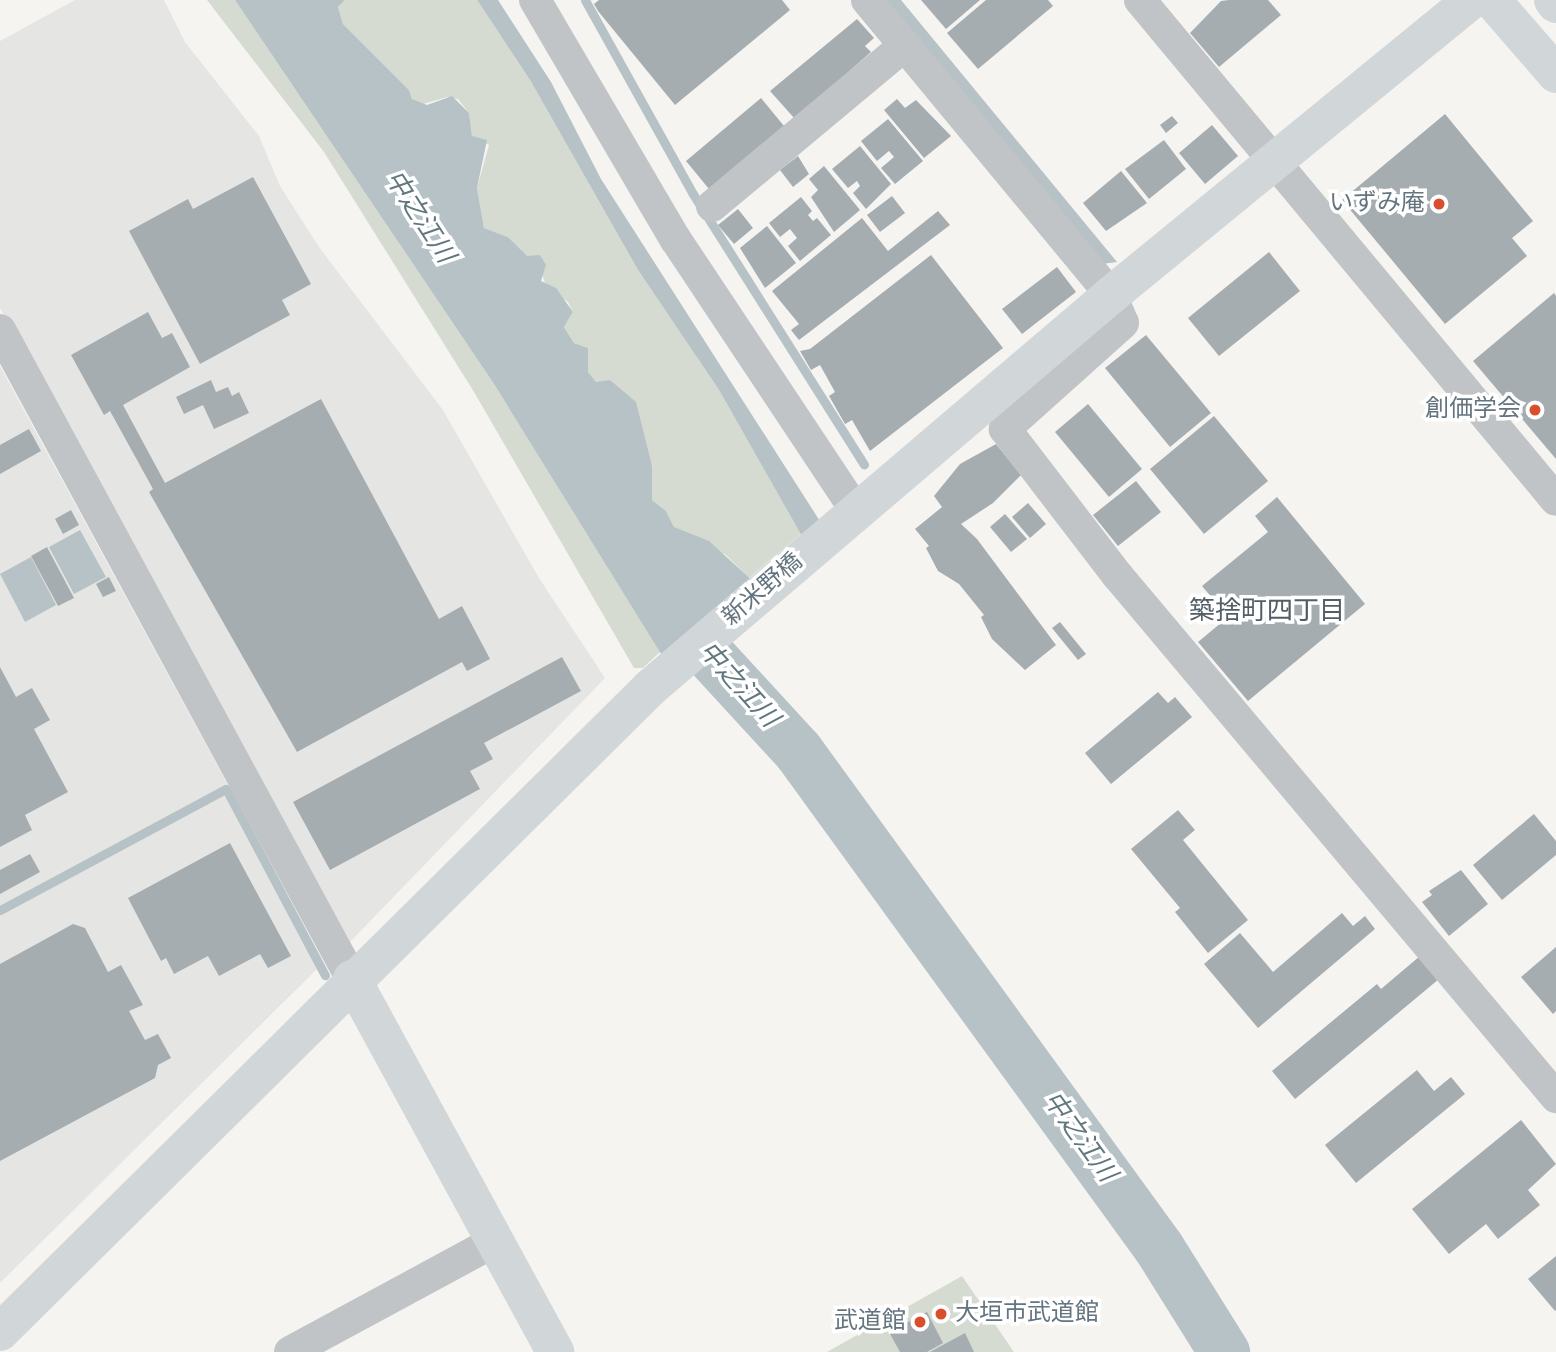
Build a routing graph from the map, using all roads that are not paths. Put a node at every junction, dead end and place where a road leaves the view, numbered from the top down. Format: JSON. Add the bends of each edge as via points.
{"nodes":[{"id":1,"x":535,"y":0,"type":"edge"},
{"id":2,"x":867,"y":0,"type":"edge"},
{"id":3,"x":1140,"y":0,"type":"edge"},
{"id":4,"x":1471,"y":0,"type":"edge"},
{"id":5,"x":1492,"y":0,"type":"edge"},
{"id":6,"x":905,"y":45,"type":"junction"},
{"id":7,"x":1556,"y":74,"type":"edge"},
{"id":8,"x":1276,"y":162,"type":"junction"},
{"id":9,"x":712,"y":206,"type":"dead end"},
{"id":10,"x":1111,"y":295,"type":"junction"},
{"id":11,"x":0,"y":330,"type":"edge"},
{"id":12,"x":1556,"y":500,"type":"edge"},
{"id":13,"x":850,"y":515,"type":"junction"},
{"id":14,"x":352,"y":979,"type":"junction"},
{"id":15,"x":1554,"y":1089,"type":"edge"},
{"id":16,"x":495,"y":1241,"type":"junction"},
{"id":17,"x":0,"y":1332,"type":"edge"},
{"id":18,"x":290,"y":1352,"type":"edge"},
{"id":19,"x":555,"y":1352,"type":"edge"}],
"edges":[{"from":1,"to":13,"type":"street","via":[[676,240]]},
{"from":2,"to":6,"type":"street"},
{"from":3,"to":8,"type":"street"},
{"from":4,"to":8,"type":"main road","name":"新米野橋"},
{"from":5,"to":7,"type":"main road"},
{"from":6,"to":9,"type":"street"},
{"from":6,"to":10,"type":"street"},
{"from":8,"to":10,"type":"main road","name":"新米野橋"},
{"from":8,"to":12,"type":"street"},
{"from":10,"to":13,"type":"main road","name":"新米野橋"},
{"from":10,"to":15,"type":"street","via":[[1123,323],[1005,429],[1118,576]]},
{"from":11,"to":14,"type":"street"},
{"from":13,"to":14,"type":"main road","name":"新米野橋","via":[[650,688]]},
{"from":14,"to":16,"type":"main road"},
{"from":14,"to":17,"type":"main road","name":"新米野橋"},
{"from":16,"to":18,"type":"street"},
{"from":16,"to":19,"type":"main road"}]}
